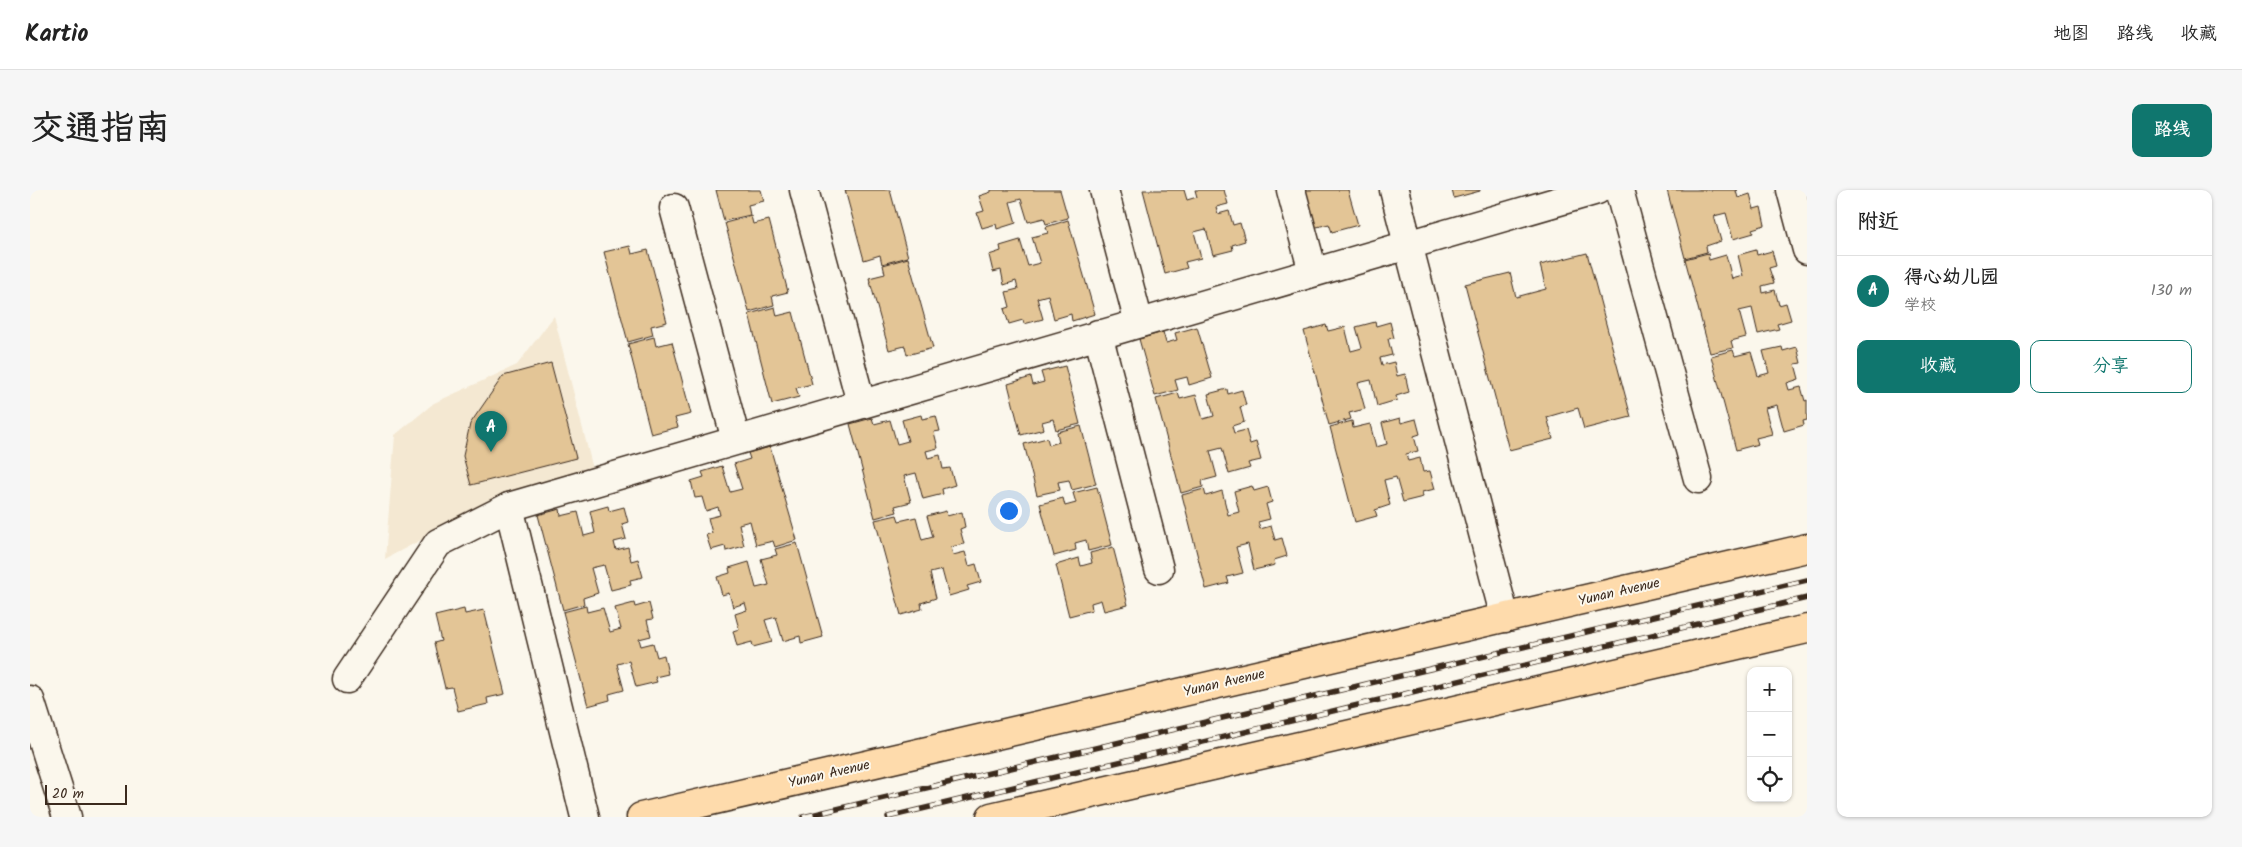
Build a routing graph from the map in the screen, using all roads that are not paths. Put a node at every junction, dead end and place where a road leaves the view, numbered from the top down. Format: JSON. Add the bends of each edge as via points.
{"nodes":[{"id":1,"x":804,"y":190,"type":"edge"},
{"id":2,"x":1104,"y":190,"type":"edge"},
{"id":3,"x":1292,"y":190,"type":"edge"},
{"id":4,"x":1394,"y":190,"type":"edge"},
{"id":5,"x":1597,"y":190,"type":"edge"},
{"id":6,"x":1619,"y":190,"type":"edge"},
{"id":7,"x":1791,"y":190,"type":"edge"},
{"id":8,"x":1518,"y":201,"type":"edge"},
{"id":9,"x":674,"y":208,"type":"dead end"},
{"id":10,"x":1408,"y":244,"type":"junction"},
{"id":11,"x":1807,"y":250,"type":"edge"},
{"id":12,"x":1313,"y":272,"type":"junction"},
{"id":13,"x":1139,"y":323,"type":"junction"},
{"id":14,"x":1098,"y":334,"type":"junction"},
{"id":15,"x":862,"y":403,"type":"junction"},
{"id":16,"x":736,"y":440,"type":"junction"},
{"id":17,"x":1698,"y":479,"type":"dead end"},
{"id":18,"x":509,"y":507,"type":"junction"},
{"id":19,"x":1807,"y":548,"type":"edge"},
{"id":20,"x":1159,"y":569,"type":"dead end"},
{"id":21,"x":1505,"y":618,"type":"junction"},
{"id":22,"x":1807,"y":629,"type":"edge"},
{"id":23,"x":347,"y":680,"type":"dead end"},
{"id":24,"x":30,"y":700,"type":"edge"},
{"id":25,"x":67,"y":817,"type":"edge"},
{"id":26,"x":585,"y":817,"type":"edge"},
{"id":27,"x":641,"y":817,"type":"edge"},
{"id":28,"x":991,"y":817,"type":"edge"}],
"edges":[{"from":1,"to":15,"type":"street"},
{"from":2,"to":13,"type":"street"},
{"from":3,"to":12,"type":"street"},
{"from":4,"to":10,"type":"street"},
{"from":5,"to":8,"type":"street"},
{"from":6,"to":17,"type":"street"},
{"from":7,"to":11,"type":"street"},
{"from":8,"to":10,"type":"street"},
{"from":9,"to":16,"type":"street"},
{"from":10,"to":12,"type":"street"},
{"from":10,"to":21,"type":"street"},
{"from":12,"to":13,"type":"street"},
{"from":13,"to":14,"type":"street"},
{"from":14,"to":15,"type":"street"},
{"from":14,"to":20,"type":"street"},
{"from":15,"to":16,"type":"street"},
{"from":16,"to":18,"type":"street"},
{"from":18,"to":23,"type":"street","via":[[438,543]]},
{"from":18,"to":26,"type":"street"},
{"from":19,"to":21,"type":"highway","name":"Yunan Avenue"},
{"from":21,"to":27,"type":"highway","name":"Yunan Avenue"},
{"from":22,"to":28,"type":"highway"},
{"from":24,"to":25,"type":"street"}]}
